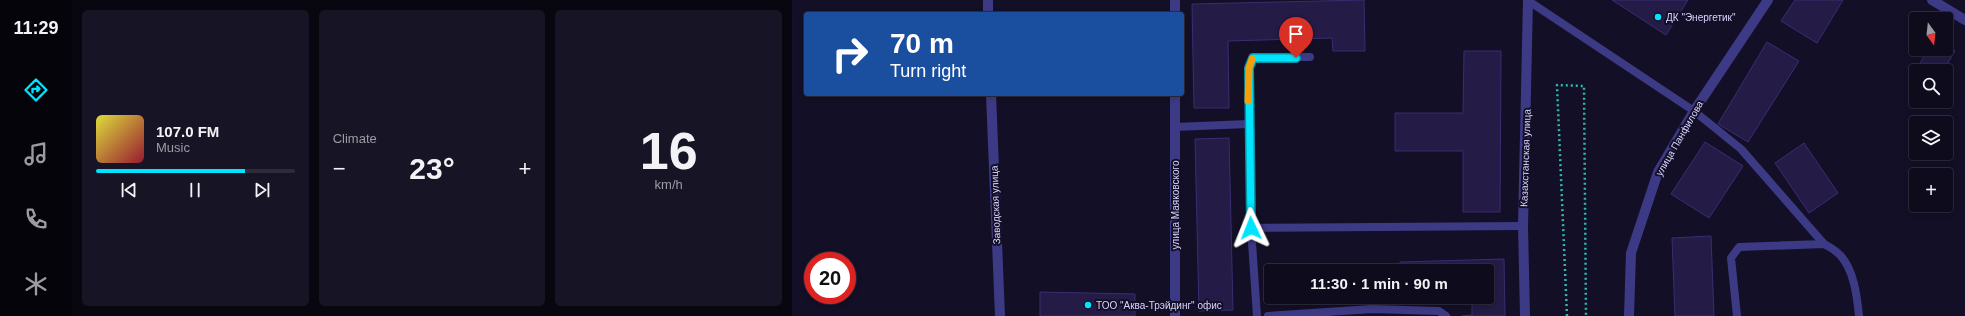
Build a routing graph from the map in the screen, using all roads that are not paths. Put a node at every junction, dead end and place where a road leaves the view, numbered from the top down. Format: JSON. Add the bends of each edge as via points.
{"nodes":[{"id":1,"x":988,"y":0,"type":"edge"},
{"id":2,"x":1175,"y":0,"type":"edge"},
{"id":3,"x":1768,"y":0,"type":"edge"},
{"id":4,"x":1932,"y":0,"type":"edge"},
{"id":5,"x":1529,"y":1,"type":"edge"},
{"id":6,"x":988,"y":12,"type":"edge"},
{"id":7,"x":1175,"y":12,"type":"edge"},
{"id":8,"x":1965,"y":20,"type":"edge"},
{"id":9,"x":1310,"y":58,"type":"dead end"},
{"id":10,"x":991,"y":96,"type":"edge"},
{"id":11,"x":1175,"y":96,"type":"edge"},
{"id":12,"x":1694,"y":111,"type":"junction"},
{"id":13,"x":1248,"y":124,"type":"junction"},
{"id":14,"x":1175,"y":127,"type":"junction"},
{"id":15,"x":1523,"y":226,"type":"junction"},
{"id":16,"x":1251,"y":228,"type":"junction"},
{"id":17,"x":1824,"y":244,"type":"junction"},
{"id":18,"x":1000,"y":316,"type":"edge"},
{"id":19,"x":1175,"y":316,"type":"edge"},
{"id":20,"x":1257,"y":316,"type":"edge"},
{"id":21,"x":1268,"y":316,"type":"edge"},
{"id":22,"x":1446,"y":316,"type":"edge"},
{"id":23,"x":1525,"y":316,"type":"edge"},
{"id":24,"x":1629,"y":316,"type":"edge"},
{"id":25,"x":1737,"y":316,"type":"edge"},
{"id":26,"x":1859,"y":316,"type":"edge"}],
"edges":[{"from":1,"to":6,"type":"street"},
{"from":2,"to":7,"type":"street"},
{"from":3,"to":12,"type":"street","name":"улица Панфилова"},
{"from":4,"to":8,"type":"street"},
{"from":5,"to":12,"type":"lane"},
{"from":5,"to":15,"type":"street","name":"Казахстанская улица"},
{"from":9,"to":13,"type":"lane","via":[[1253,58],[1249,68]]},
{"from":10,"to":18,"type":"street","name":"Заводская улица"},
{"from":11,"to":14,"type":"street","name":"улица Маяковского"},
{"from":12,"to":17,"type":"lane","via":[[1747,155]]},
{"from":12,"to":24,"type":"street","name":"улица Панфилова","via":[[1658,172],[1631,253]]},
{"from":13,"to":14,"type":"lane"},
{"from":13,"to":16,"type":"lane"},
{"from":14,"to":19,"type":"street","name":"улица Маяковского"},
{"from":15,"to":16,"type":"lane"},
{"from":15,"to":23,"type":"street","name":"Казахстанская улица"},
{"from":16,"to":20,"type":"lane"},
{"from":17,"to":25,"type":"lane","via":[[1739,248],[1731,258]]},
{"from":17,"to":26,"type":"lane","via":[[1839,254],[1846,263],[1857,298]]},
{"from":21,"to":22,"type":"lane","via":[[1372,309],[1439,311]]}]}
